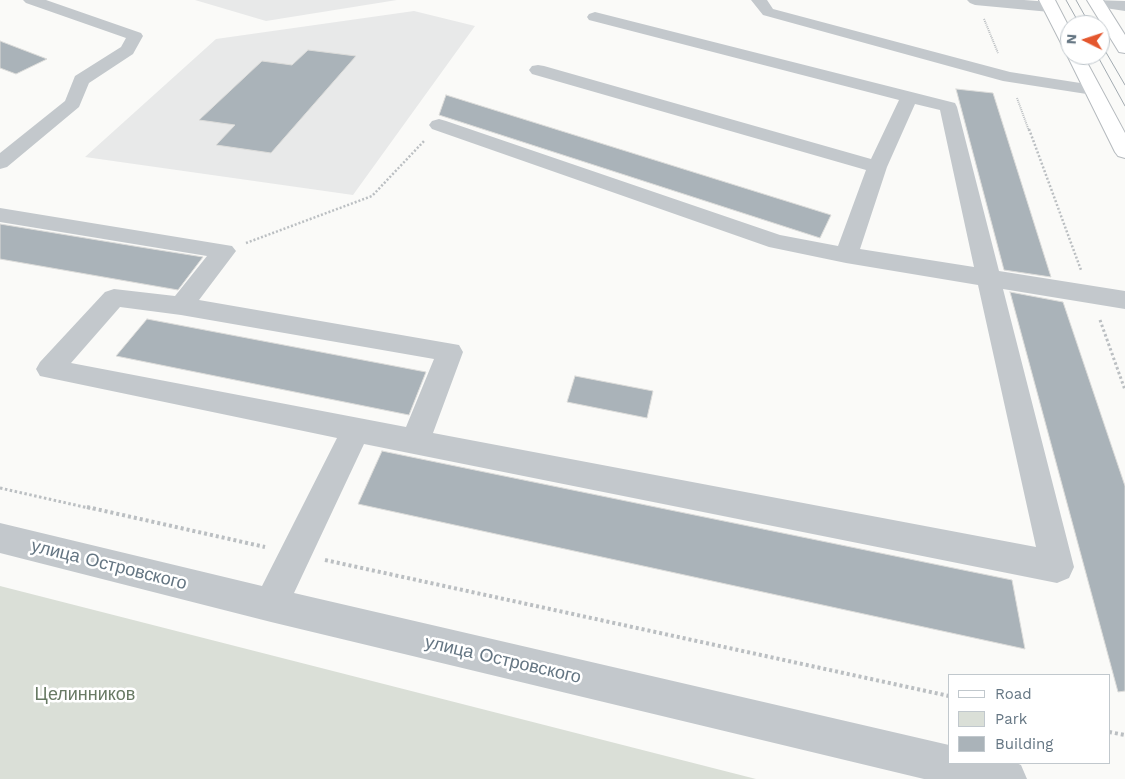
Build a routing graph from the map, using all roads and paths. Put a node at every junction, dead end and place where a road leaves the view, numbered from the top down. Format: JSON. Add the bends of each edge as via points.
{"nodes":[{"id":1,"x":31,"y":0,"type":"edge"},
{"id":2,"x":759,"y":0,"type":"edge"},
{"id":3,"x":975,"y":0,"type":"edge"},
{"id":4,"x":1096,"y":2,"type":"edge"},
{"id":5,"x":1048,"y":3,"type":"edge"},
{"id":6,"x":1125,"y":6,"type":"edge"},
{"id":7,"x":595,"y":18,"type":"dead end"},
{"id":8,"x":1060,"y":26,"type":"edge"},
{"id":9,"x":1125,"y":48,"type":"edge"},
{"id":10,"x":1080,"y":65,"type":"edge"},
{"id":11,"x":538,"y":70,"type":"dead end"},
{"id":12,"x":1009,"y":77,"type":"junction"},
{"id":13,"x":1093,"y":90,"type":"junction"},
{"id":14,"x":909,"y":98,"type":"junction"},
{"id":15,"x":439,"y":126,"type":"joint"},
{"id":16,"x":1125,"y":152,"type":"edge"},
{"id":17,"x":0,"y":163,"type":"edge"},
{"id":18,"x":877,"y":167,"type":"junction"},
{"id":19,"x":0,"y":215,"type":"edge"},
{"id":20,"x":224,"y":251,"type":"junction"},
{"id":21,"x":846,"y":255,"type":"junction"},
{"id":22,"x":990,"y":279,"type":"junction"},
{"id":23,"x":1090,"y":294,"type":"junction"},
{"id":24,"x":1125,"y":300,"type":"edge"},
{"id":25,"x":181,"y":306,"type":"junction"},
{"id":26,"x":1125,"y":390,"type":"edge"},
{"id":27,"x":356,"y":430,"type":"junction"},
{"id":28,"x":415,"y":440,"type":"junction"},
{"id":29,"x":0,"y":488,"type":"edge"},
{"id":30,"x":0,"y":538,"type":"edge"},
{"id":31,"x":296,"y":554,"type":"junction"},
{"id":32,"x":271,"y":605,"type":"junction"},
{"id":33,"x":948,"y":696,"type":"edge"},
{"id":34,"x":1110,"y":732,"type":"edge"},
{"id":35,"x":1125,"y":735,"type":"edge"},
{"id":36,"x":1007,"y":779,"type":"edge"}],
"edges":[{"from":1,"to":17,"type":"street","via":[[135,36],[127,50],[81,80],[73,103]]},
{"from":2,"to":12,"type":"street","via":[[768,12]]},
{"from":3,"to":5,"type":"street"},
{"from":3,"to":12,"type":"path"},
{"from":4,"to":6,"type":"street"},
{"from":4,"to":9,"type":"main road"},
{"from":5,"to":8,"type":"main road"},
{"from":7,"to":14,"type":"street"},
{"from":10,"to":13,"type":"main road"},
{"from":11,"to":18,"type":"street"},
{"from":12,"to":13,"type":"street"},
{"from":12,"to":23,"type":"path"},
{"from":13,"to":16,"type":"main road"},
{"from":14,"to":18,"type":"street"},
{"from":14,"to":22,"type":"street","via":[[948,107]]},
{"from":15,"to":20,"type":"path","via":[[372,196]]},
{"from":15,"to":21,"type":"street","via":[[777,242]]},
{"from":18,"to":21,"type":"street"},
{"from":19,"to":20,"type":"street"},
{"from":20,"to":25,"type":"street"},
{"from":21,"to":22,"type":"street"},
{"from":22,"to":23,"type":"street"},
{"from":22,"to":28,"type":"street","via":[[1057,567]]},
{"from":23,"to":24,"type":"street"},
{"from":23,"to":26,"type":"path"},
{"from":25,"to":27,"type":"street","via":[[114,298],[50,369]]},
{"from":25,"to":28,"type":"street","via":[[450,352]]},
{"from":27,"to":28,"type":"street"},
{"from":27,"to":31,"type":"street"},
{"from":29,"to":31,"type":"path"},
{"from":30,"to":32,"type":"street","name":"улица Островского"},
{"from":31,"to":32,"type":"street"},
{"from":31,"to":33,"type":"path"},
{"from":32,"to":36,"type":"street","name":"улица Островского"},
{"from":34,"to":35,"type":"path"}]}
